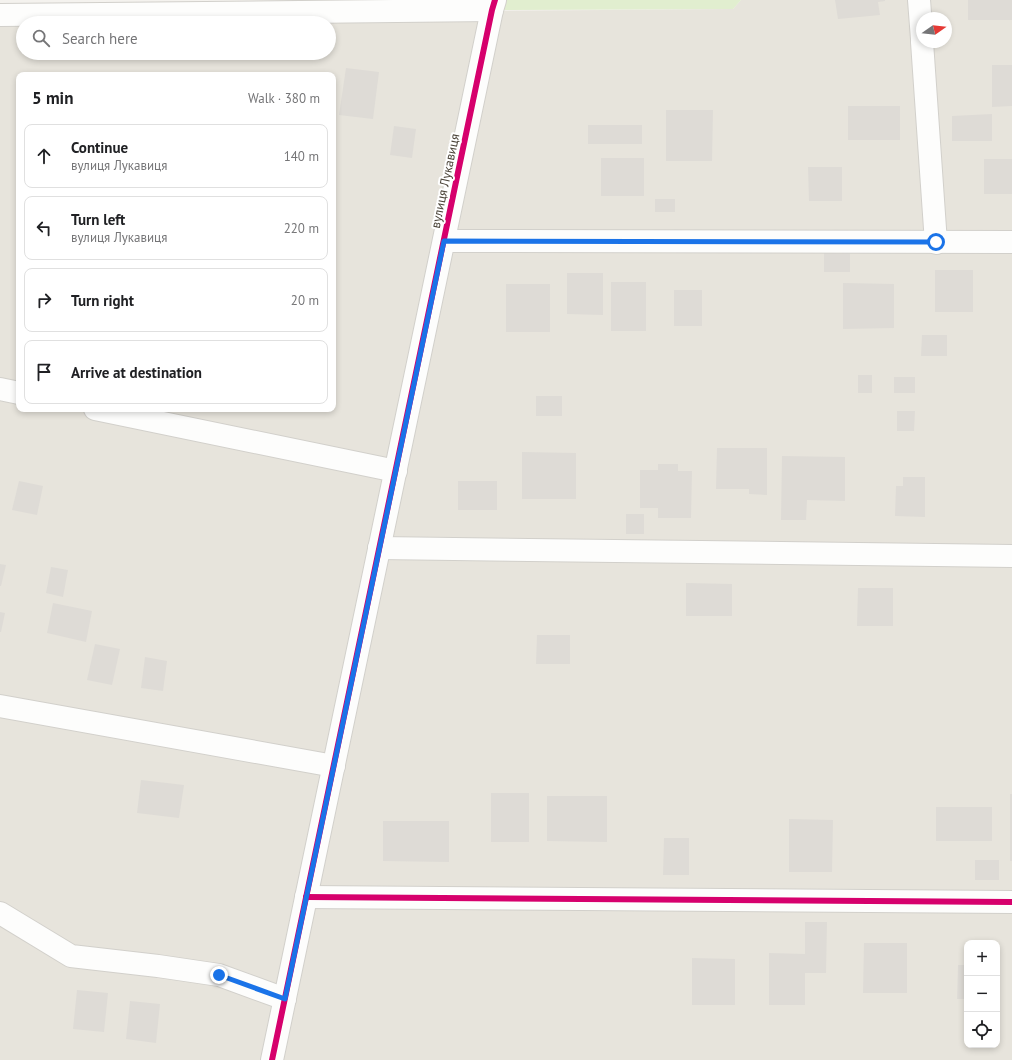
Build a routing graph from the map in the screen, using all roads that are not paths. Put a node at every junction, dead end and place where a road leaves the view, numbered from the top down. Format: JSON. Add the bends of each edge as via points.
{"nodes":[{"id":1,"x":919,"y":0,"type":"edge"},
{"id":2,"x":493,"y":5,"type":"edge"},
{"id":3,"x":920,"y":12,"type":"edge"},
{"id":4,"x":0,"y":15,"type":"edge"},
{"id":5,"x":922,"y":48,"type":"edge"},
{"id":6,"x":444,"y":241,"type":"junction"},
{"id":7,"x":936,"y":242,"type":"junction"},
{"id":8,"x":1012,"y":242,"type":"edge"},
{"id":9,"x":0,"y":389,"type":"edge"},
{"id":10,"x":16,"y":392,"type":"edge"},
{"id":11,"x":110,"y":412,"type":"edge"},
{"id":12,"x":396,"y":471,"type":"junction"},
{"id":13,"x":379,"y":548,"type":"junction"},
{"id":14,"x":1012,"y":556,"type":"edge"},
{"id":15,"x":0,"y":706,"type":"edge"},
{"id":16,"x":334,"y":766,"type":"junction"},
{"id":17,"x":306,"y":897,"type":"junction"},
{"id":18,"x":1012,"y":902,"type":"edge"},
{"id":19,"x":0,"y":913,"type":"edge"},
{"id":20,"x":285,"y":999,"type":"junction"},
{"id":21,"x":272,"y":1060,"type":"edge"}],
"edges":[{"from":1,"to":3,"type":"street"},
{"from":2,"to":4,"type":"street"},
{"from":2,"to":6,"type":"street","name":"вулиця Лукавиця"},
{"from":5,"to":7,"type":"street"},
{"from":6,"to":7,"type":"street","name":"вулиця Лукавиця"},
{"from":6,"to":12,"type":"street","name":"вулиця Лукавиця"},
{"from":7,"to":8,"type":"street","name":"вулиця Лукавиця"},
{"from":9,"to":10,"type":"street"},
{"from":11,"to":12,"type":"street"},
{"from":12,"to":13,"type":"street","name":"вулиця Лукавиця"},
{"from":13,"to":14,"type":"street"},
{"from":13,"to":16,"type":"street","name":"вулиця Лукавиця"},
{"from":15,"to":16,"type":"street"},
{"from":16,"to":17,"type":"street","name":"вулиця Лукавиця"},
{"from":17,"to":18,"type":"street"},
{"from":17,"to":20,"type":"street","name":"вулиця Лукавиця"},
{"from":19,"to":20,"type":"street","via":[[71,956],[219,975]]},
{"from":20,"to":21,"type":"street","name":"вулиця Лукавиця"}]}
